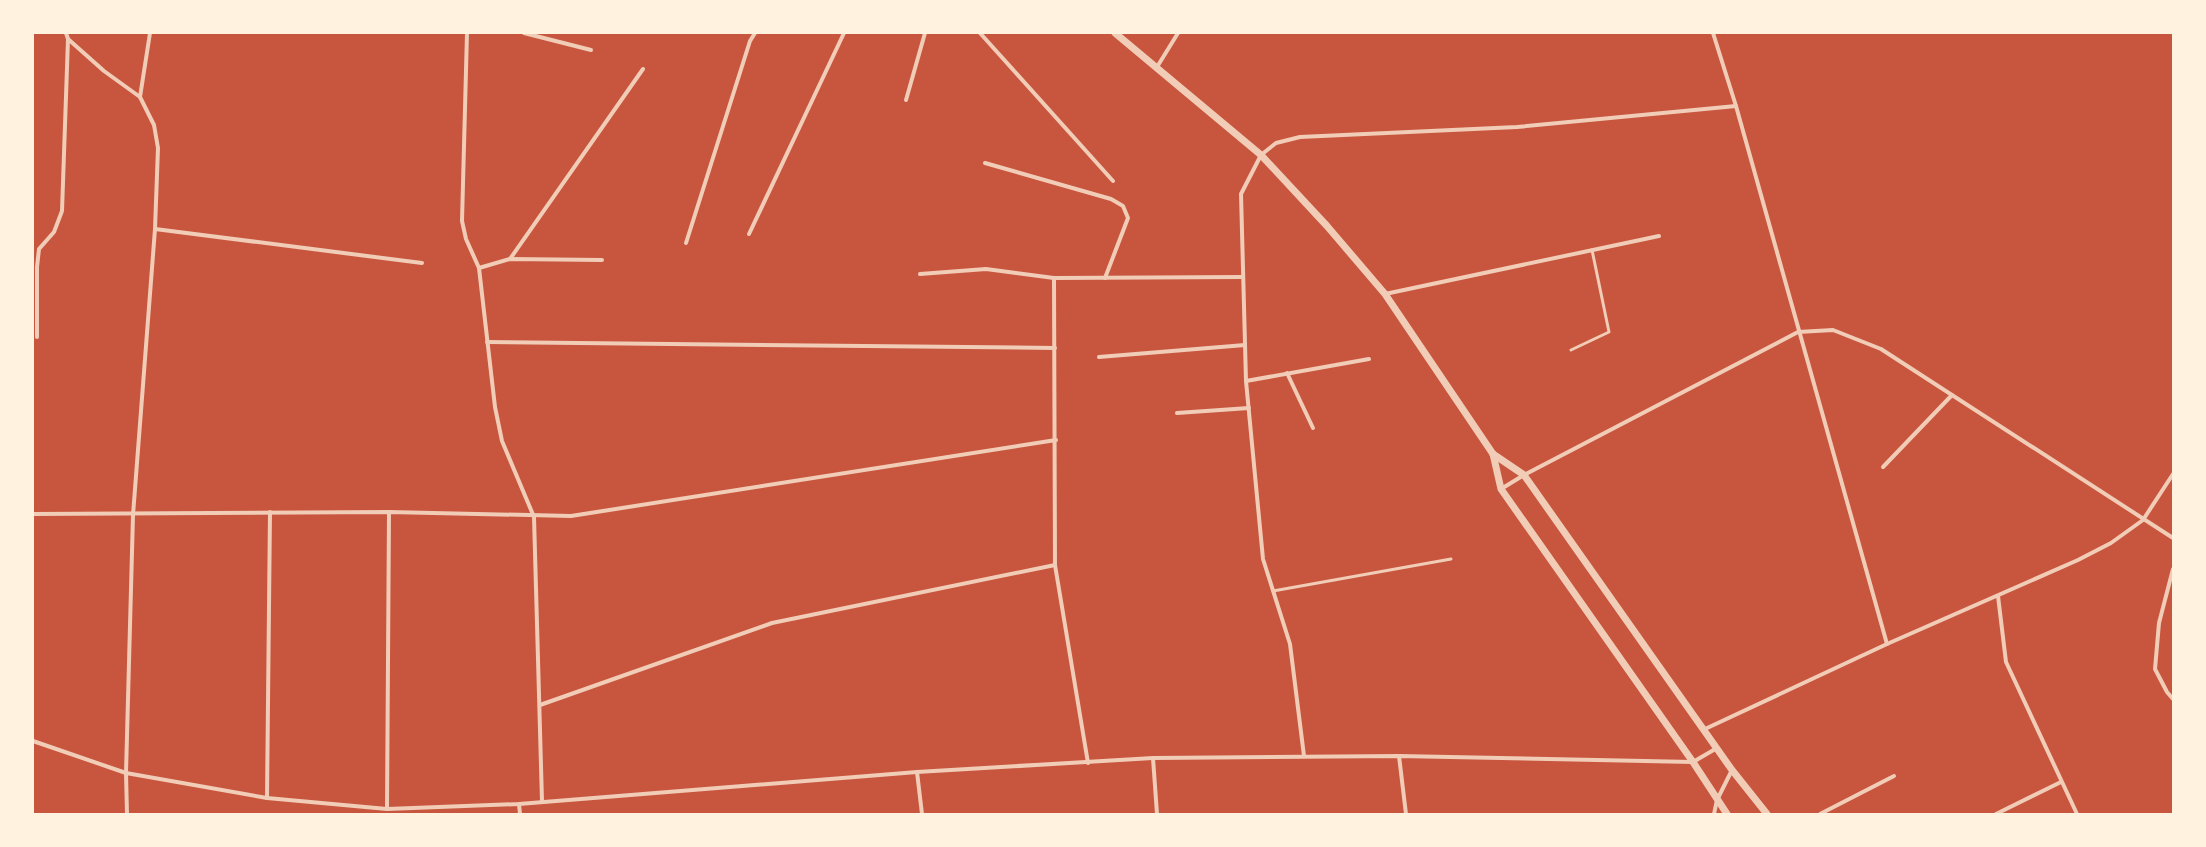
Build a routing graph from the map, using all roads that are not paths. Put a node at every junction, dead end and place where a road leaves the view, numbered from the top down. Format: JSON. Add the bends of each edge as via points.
{"nodes":[{"id":1,"x":66,"y":33,"type":"edge"},
{"id":2,"x":150,"y":33,"type":"edge"},
{"id":3,"x":467,"y":33,"type":"edge"},
{"id":4,"x":524,"y":33,"type":"edge"},
{"id":5,"x":755,"y":33,"type":"edge"},
{"id":6,"x":844,"y":33,"type":"edge"},
{"id":7,"x":924,"y":33,"type":"edge"},
{"id":8,"x":980,"y":33,"type":"edge"},
{"id":9,"x":1115,"y":33,"type":"edge"},
{"id":10,"x":1178,"y":33,"type":"edge"},
{"id":11,"x":1713,"y":33,"type":"edge"},
{"id":12,"x":68,"y":39,"type":"junction"},
{"id":13,"x":591,"y":50,"type":"dead end"},
{"id":14,"x":1157,"y":67,"type":"junction"},
{"id":15,"x":643,"y":69,"type":"dead end"},
{"id":16,"x":140,"y":97,"type":"junction"},
{"id":17,"x":906,"y":100,"type":"dead end"},
{"id":18,"x":1736,"y":106,"type":"junction"},
{"id":19,"x":1261,"y":155,"type":"junction"},
{"id":20,"x":985,"y":163,"type":"dead end"},
{"id":21,"x":1113,"y":181,"type":"dead end"},
{"id":22,"x":155,"y":229,"type":"junction"},
{"id":23,"x":749,"y":234,"type":"dead end"},
{"id":24,"x":1659,"y":236,"type":"dead end"},
{"id":25,"x":686,"y":243,"type":"dead end"},
{"id":26,"x":1592,"y":250,"type":"junction"},
{"id":27,"x":510,"y":259,"type":"junction"},
{"id":28,"x":602,"y":260,"type":"dead end"},
{"id":29,"x":422,"y":263,"type":"dead end"},
{"id":30,"x":479,"y":268,"type":"junction"},
{"id":31,"x":920,"y":274,"type":"dead end"},
{"id":32,"x":1243,"y":277,"type":"junction"},
{"id":33,"x":1054,"y":278,"type":"junction"},
{"id":34,"x":1105,"y":278,"type":"junction"},
{"id":35,"x":1385,"y":294,"type":"junction"},
{"id":36,"x":1798,"y":332,"type":"junction"},
{"id":37,"x":37,"y":337,"type":"dead end"},
{"id":38,"x":487,"y":342,"type":"junction"},
{"id":39,"x":1245,"y":345,"type":"junction"},
{"id":40,"x":1055,"y":348,"type":"junction"},
{"id":41,"x":1571,"y":350,"type":"dead end"},
{"id":42,"x":1099,"y":357,"type":"dead end"},
{"id":43,"x":1369,"y":359,"type":"dead end"},
{"id":44,"x":1287,"y":373,"type":"junction"},
{"id":45,"x":1246,"y":381,"type":"junction"},
{"id":46,"x":1952,"y":395,"type":"junction"},
{"id":47,"x":1248,"y":408,"type":"junction"},
{"id":48,"x":1177,"y":413,"type":"dead end"},
{"id":49,"x":1313,"y":428,"type":"dead end"},
{"id":50,"x":1056,"y":440,"type":"junction"},
{"id":51,"x":1493,"y":454,"type":"junction"},
{"id":52,"x":1883,"y":467,"type":"dead end"},
{"id":53,"x":2173,"y":474,"type":"edge"},
{"id":54,"x":1524,"y":475,"type":"junction"},
{"id":55,"x":1501,"y":489,"type":"junction"},
{"id":56,"x":270,"y":512,"type":"junction"},
{"id":57,"x":388,"y":512,"type":"junction"},
{"id":58,"x":33,"y":514,"type":"edge"},
{"id":59,"x":133,"y":515,"type":"junction"},
{"id":60,"x":534,"y":516,"type":"junction"},
{"id":61,"x":2143,"y":520,"type":"junction"},
{"id":62,"x":2173,"y":538,"type":"edge"},
{"id":63,"x":1451,"y":559,"type":"dead end"},
{"id":64,"x":1055,"y":565,"type":"junction"},
{"id":65,"x":2173,"y":569,"type":"edge"},
{"id":66,"x":1273,"y":591,"type":"junction"},
{"id":67,"x":1998,"y":596,"type":"junction"},
{"id":68,"x":1887,"y":644,"type":"junction"},
{"id":69,"x":2173,"y":699,"type":"edge"},
{"id":70,"x":540,"y":705,"type":"junction"},
{"id":71,"x":1705,"y":729,"type":"junction"},
{"id":72,"x":33,"y":741,"type":"edge"},
{"id":73,"x":1716,"y":748,"type":"junction"},
{"id":74,"x":1304,"y":756,"type":"junction"},
{"id":75,"x":1399,"y":756,"type":"junction"},
{"id":76,"x":1153,"y":758,"type":"junction"},
{"id":77,"x":1693,"y":762,"type":"junction"},
{"id":78,"x":1088,"y":763,"type":"junction"},
{"id":79,"x":1732,"y":770,"type":"junction"},
{"id":80,"x":917,"y":772,"type":"junction"},
{"id":81,"x":126,"y":773,"type":"junction"},
{"id":82,"x":1894,"y":776,"type":"dead end"},
{"id":83,"x":2061,"y":782,"type":"junction"},
{"id":84,"x":267,"y":798,"type":"junction"},
{"id":85,"x":1718,"y":800,"type":"junction"},
{"id":86,"x":542,"y":801,"type":"junction"},
{"id":87,"x":519,"y":804,"type":"junction"},
{"id":88,"x":387,"y":809,"type":"junction"},
{"id":89,"x":127,"y":814,"type":"edge"},
{"id":90,"x":520,"y":814,"type":"edge"},
{"id":91,"x":922,"y":814,"type":"edge"},
{"id":92,"x":1157,"y":814,"type":"edge"},
{"id":93,"x":1406,"y":814,"type":"edge"},
{"id":94,"x":1714,"y":814,"type":"edge"},
{"id":95,"x":1727,"y":814,"type":"edge"},
{"id":96,"x":1767,"y":814,"type":"edge"},
{"id":97,"x":1820,"y":814,"type":"edge"},
{"id":98,"x":1996,"y":814,"type":"edge"},
{"id":99,"x":2077,"y":814,"type":"edge"}],
"edges":[{"from":1,"to":12,"type":"street"},
{"from":2,"to":16,"type":"street"},
{"from":3,"to":30,"type":"street","via":[[462,221],[466,239]]},
{"from":4,"to":13,"type":"street"},
{"from":5,"to":25,"type":"street","via":[[750,41]]},
{"from":6,"to":23,"type":"street"},
{"from":7,"to":17,"type":"street"},
{"from":8,"to":21,"type":"street"},
{"from":9,"to":14,"type":"street"},
{"from":10,"to":14,"type":"street"},
{"from":11,"to":18,"type":"street"},
{"from":12,"to":16,"type":"street","via":[[104,71]]},
{"from":12,"to":37,"type":"street","via":[[62,211],[54,232],[39,249]]},
{"from":14,"to":19,"type":"street"},
{"from":15,"to":27,"type":"street"},
{"from":16,"to":22,"type":"street","via":[[154,125],[158,148]]},
{"from":18,"to":19,"type":"street","via":[[1517,127],[1300,137],[1276,143]]},
{"from":18,"to":36,"type":"street"},
{"from":19,"to":32,"type":"street","via":[[1241,194]]},
{"from":19,"to":35,"type":"street"},
{"from":20,"to":34,"type":"street","via":[[1111,199],[1124,206],[1128,218]]},
{"from":22,"to":29,"type":"street"},
{"from":22,"to":59,"type":"street"},
{"from":24,"to":26,"type":"street"},
{"from":26,"to":35,"type":"street"},
{"from":26,"to":41,"type":"lane","via":[[1609,332]]},
{"from":27,"to":28,"type":"street"},
{"from":27,"to":30,"type":"street"},
{"from":30,"to":38,"type":"street"},
{"from":31,"to":33,"type":"street","via":[[986,269]]},
{"from":32,"to":34,"type":"street"},
{"from":32,"to":39,"type":"street"},
{"from":33,"to":34,"type":"street"},
{"from":33,"to":40,"type":"street"},
{"from":35,"to":51,"type":"street"},
{"from":36,"to":46,"type":"street","via":[[1833,330],[1881,349]]},
{"from":36,"to":54,"type":"street"},
{"from":36,"to":68,"type":"street"},
{"from":38,"to":40,"type":"street"},
{"from":38,"to":60,"type":"street","via":[[494,407],[502,441]]},
{"from":39,"to":42,"type":"street"},
{"from":39,"to":45,"type":"street"},
{"from":40,"to":50,"type":"street"},
{"from":43,"to":44,"type":"street"},
{"from":44,"to":45,"type":"street"},
{"from":44,"to":49,"type":"street"},
{"from":45,"to":47,"type":"street"},
{"from":46,"to":52,"type":"street"},
{"from":46,"to":61,"type":"street"},
{"from":47,"to":48,"type":"street"},
{"from":47,"to":66,"type":"street","via":[[1263,559]]},
{"from":50,"to":60,"type":"street","via":[[571,516]]},
{"from":50,"to":64,"type":"street"},
{"from":51,"to":54,"type":"street"},
{"from":51,"to":55,"type":"street"},
{"from":53,"to":61,"type":"street"},
{"from":54,"to":55,"type":"street"},
{"from":54,"to":71,"type":"street"},
{"from":55,"to":77,"type":"street"},
{"from":56,"to":57,"type":"street"},
{"from":56,"to":59,"type":"street"},
{"from":56,"to":84,"type":"street"},
{"from":57,"to":60,"type":"street"},
{"from":57,"to":88,"type":"street"},
{"from":58,"to":59,"type":"street"},
{"from":59,"to":81,"type":"street"},
{"from":60,"to":70,"type":"street"},
{"from":61,"to":62,"type":"street"},
{"from":61,"to":67,"type":"street","via":[[2111,543],[2085,557]]},
{"from":63,"to":66,"type":"lane"},
{"from":64,"to":70,"type":"street","via":[[772,623]]},
{"from":64,"to":78,"type":"street"},
{"from":65,"to":69,"type":"street","via":[[2159,623],[2155,669]]},
{"from":66,"to":74,"type":"street","via":[[1290,644]]},
{"from":67,"to":68,"type":"street"},
{"from":67,"to":83,"type":"street","via":[[2006,662]]},
{"from":68,"to":71,"type":"street"},
{"from":70,"to":86,"type":"street"},
{"from":71,"to":73,"type":"street"},
{"from":72,"to":81,"type":"street"},
{"from":73,"to":77,"type":"street"},
{"from":73,"to":79,"type":"street"},
{"from":74,"to":75,"type":"street"},
{"from":74,"to":76,"type":"street"},
{"from":75,"to":77,"type":"street"},
{"from":75,"to":93,"type":"street"},
{"from":76,"to":78,"type":"street"},
{"from":76,"to":92,"type":"street"},
{"from":77,"to":85,"type":"street"},
{"from":78,"to":80,"type":"street"},
{"from":79,"to":85,"type":"street"},
{"from":79,"to":96,"type":"street"},
{"from":80,"to":86,"type":"street"},
{"from":80,"to":91,"type":"street"},
{"from":81,"to":84,"type":"street"},
{"from":81,"to":89,"type":"street"},
{"from":82,"to":97,"type":"street"},
{"from":83,"to":98,"type":"street"},
{"from":83,"to":99,"type":"street"},
{"from":84,"to":88,"type":"street"},
{"from":85,"to":94,"type":"street"},
{"from":85,"to":95,"type":"street"},
{"from":86,"to":87,"type":"street"},
{"from":87,"to":88,"type":"street"},
{"from":87,"to":90,"type":"street"}]}
